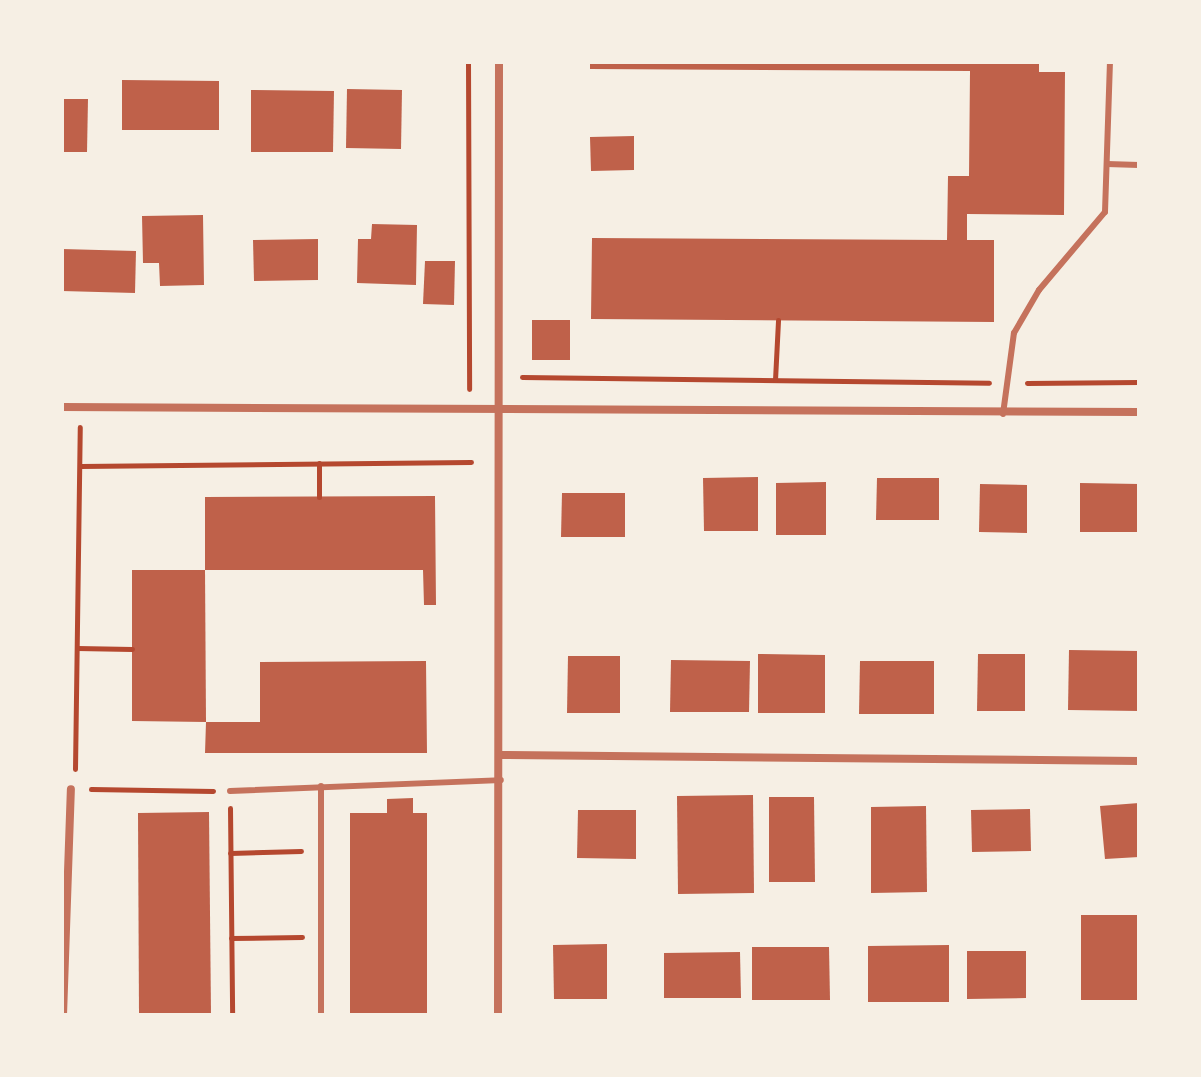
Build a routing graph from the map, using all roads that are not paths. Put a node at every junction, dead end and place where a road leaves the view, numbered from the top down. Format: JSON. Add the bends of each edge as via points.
{"nodes":[{"id":1,"x":499,"y":62,"type":"edge"},
{"id":2,"x":1110,"y":62,"type":"edge"},
{"id":3,"x":1107,"y":164,"type":"junction"},
{"id":4,"x":1139,"y":165,"type":"edge"},
{"id":5,"x":62,"y":407,"type":"edge"},
{"id":6,"x":501,"y":412,"type":"junction"},
{"id":7,"x":1139,"y":412,"type":"edge"},
{"id":8,"x":1003,"y":414,"type":"junction"},
{"id":9,"x":501,"y":755,"type":"junction"},
{"id":10,"x":1139,"y":761,"type":"edge"},
{"id":11,"x":501,"y":780,"type":"junction"},
{"id":12,"x":321,"y":786,"type":"junction"},
{"id":13,"x":71,"y":789,"type":"road end"},
{"id":14,"x":230,"y":791,"type":"road end"},
{"id":15,"x":63,"y":1015,"type":"edge"},
{"id":16,"x":321,"y":1015,"type":"edge"},
{"id":17,"x":498,"y":1015,"type":"edge"}],
"edges":[{"from":1,"to":6,"type":"street"},
{"from":2,"to":3,"type":"lane"},
{"from":3,"to":4,"type":"lane"},
{"from":3,"to":8,"type":"lane","via":[[1105,212],[1039,290],[1014,333]]},
{"from":5,"to":6,"type":"street"},
{"from":6,"to":8,"type":"street"},
{"from":6,"to":9,"type":"street"},
{"from":7,"to":8,"type":"street"},
{"from":9,"to":10,"type":"street"},
{"from":9,"to":11,"type":"street"},
{"from":11,"to":12,"type":"lane"},
{"from":11,"to":17,"type":"street"},
{"from":12,"to":14,"type":"lane"},
{"from":12,"to":16,"type":"lane"},
{"from":13,"to":15,"type":"street"}]}
